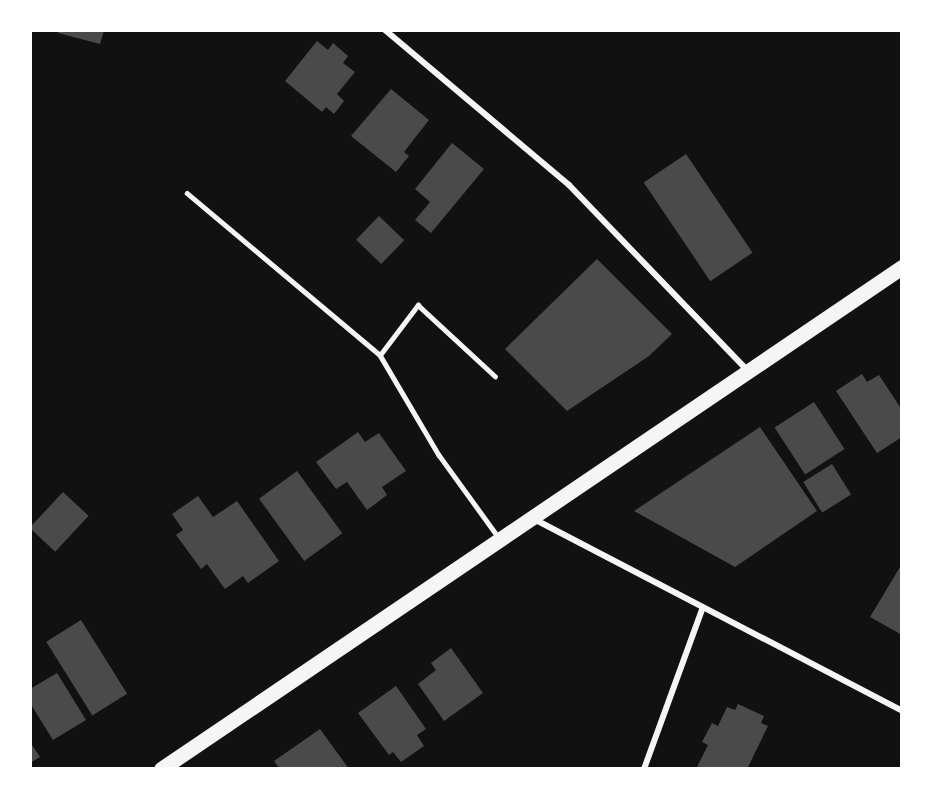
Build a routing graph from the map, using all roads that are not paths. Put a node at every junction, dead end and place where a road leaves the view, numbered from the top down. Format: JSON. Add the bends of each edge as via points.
{"nodes":[{"id":1,"x":385,"y":30,"type":"edge"},
{"id":2,"x":187,"y":193,"type":"dead end"},
{"id":3,"x":902,"y":267,"type":"edge"},
{"id":4,"x":380,"y":355,"type":"junction"},
{"id":5,"x":748,"y":371,"type":"junction"},
{"id":6,"x":495,"y":376,"type":"dead end"},
{"id":7,"x":532,"y":518,"type":"junction"},
{"id":8,"x":501,"y":540,"type":"junction"},
{"id":9,"x":703,"y":608,"type":"junction"},
{"id":10,"x":902,"y":711,"type":"edge"},
{"id":11,"x":162,"y":769,"type":"edge"},
{"id":12,"x":644,"y":769,"type":"edge"}],
"edges":[{"from":1,"to":5,"type":"street","via":[[569,185]]},
{"from":2,"to":4,"type":"lane"},
{"from":3,"to":5,"type":"main road"},
{"from":4,"to":6,"type":"lane","via":[[418,305]]},
{"from":4,"to":8,"type":"lane","via":[[439,455]]},
{"from":5,"to":7,"type":"main road"},
{"from":7,"to":8,"type":"main road"},
{"from":7,"to":9,"type":"street"},
{"from":8,"to":11,"type":"main road"},
{"from":9,"to":10,"type":"street"},
{"from":9,"to":12,"type":"street"}]}
